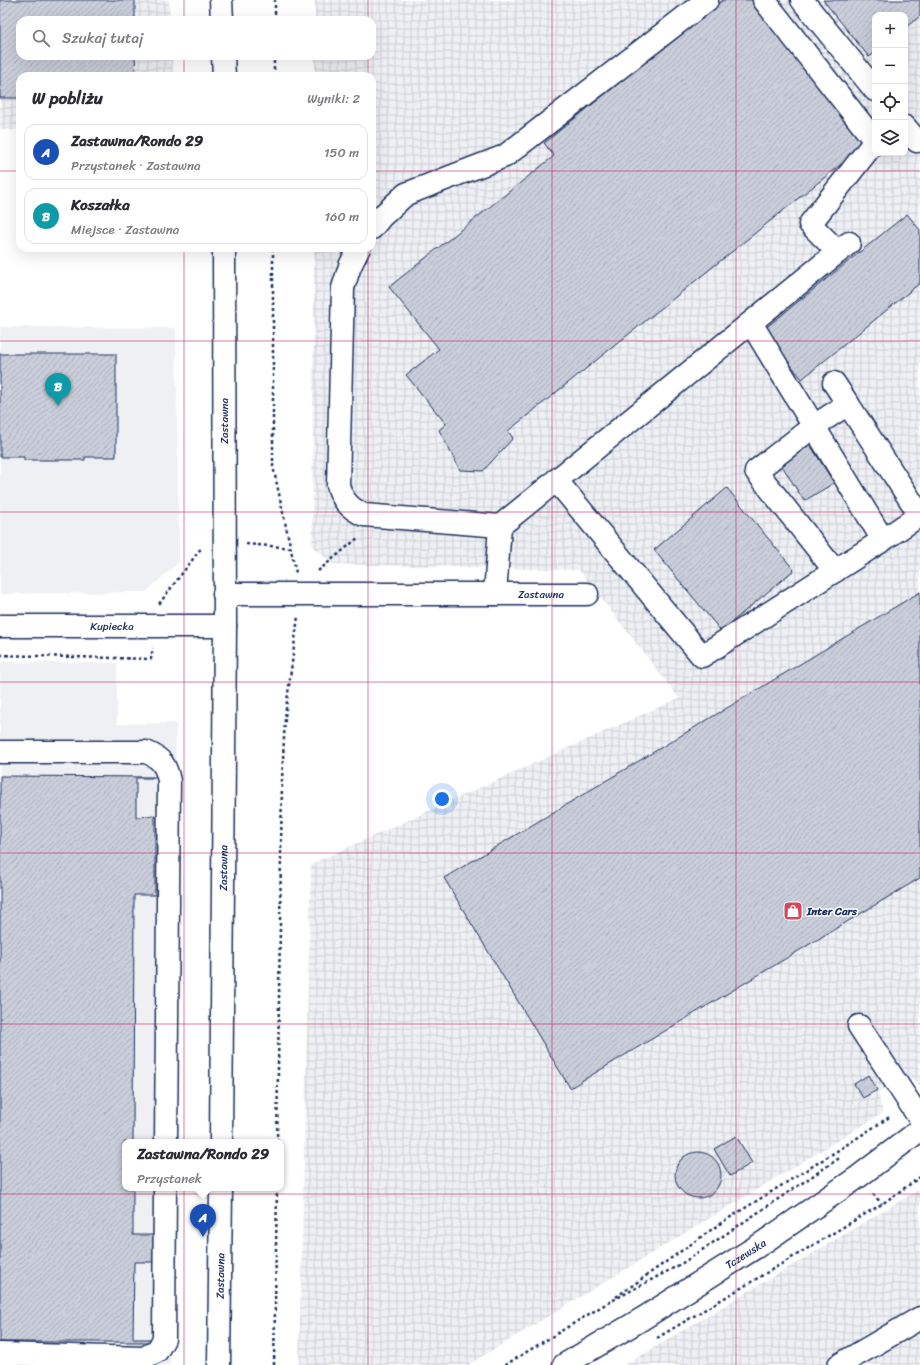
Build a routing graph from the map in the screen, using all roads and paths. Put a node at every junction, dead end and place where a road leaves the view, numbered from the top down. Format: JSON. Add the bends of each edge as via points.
{"nodes":[{"id":1,"x":221,"y":0,"type":"edge"},
{"id":2,"x":275,"y":0,"type":"edge"},
{"id":3,"x":707,"y":0,"type":"edge"},
{"id":4,"x":764,"y":0,"type":"edge"},
{"id":5,"x":802,"y":0,"type":"edge"},
{"id":6,"x":222,"y":16,"type":"edge"},
{"id":7,"x":275,"y":16,"type":"edge"},
{"id":8,"x":223,"y":60,"type":"edge"},
{"id":9,"x":274,"y":60,"type":"edge"},
{"id":10,"x":224,"y":72,"type":"edge"},
{"id":11,"x":274,"y":72,"type":"edge"},
{"id":12,"x":872,"y":86,"type":"edge"},
{"id":13,"x":908,"y":130,"type":"edge"},
{"id":14,"x":872,"y":137,"type":"edge"},
{"id":15,"x":920,"y":139,"type":"edge"},
{"id":16,"x":872,"y":145,"type":"edge"},
{"id":17,"x":376,"y":223,"type":"edge"},
{"id":18,"x":224,"y":252,"type":"edge"},
{"id":19,"x":273,"y":252,"type":"edge"},
{"id":20,"x":357,"y":252,"type":"edge"},
{"id":21,"x":750,"y":323,"type":"junction"},
{"id":22,"x":834,"y":383,"type":"dead end"},
{"id":23,"x":848,"y":404,"type":"junction"},
{"id":24,"x":814,"y":426,"type":"junction"},
{"id":25,"x":556,"y":480,"type":"junction"},
{"id":26,"x":500,"y":526,"type":"junction"},
{"id":27,"x":883,"y":540,"type":"junction"},
{"id":28,"x":835,"y":571,"type":"junction"},
{"id":29,"x":297,"y":580,"type":"dead end"},
{"id":30,"x":224,"y":594,"type":"junction"},
{"id":31,"x":495,"y":594,"type":"junction"},
{"id":32,"x":586,"y":594,"type":"dead end"},
{"id":33,"x":298,"y":611,"type":"dead end"},
{"id":34,"x":0,"y":626,"type":"edge"},
{"id":35,"x":157,"y":626,"type":"junction"},
{"id":36,"x":225,"y":626,"type":"junction"},
{"id":37,"x":0,"y":655,"type":"edge"},
{"id":38,"x":0,"y":752,"type":"edge"},
{"id":39,"x":859,"y":1026,"type":"dead end"},
{"id":40,"x":914,"y":1111,"type":"edge"},
{"id":41,"x":920,"y":1130,"type":"edge"},
{"id":42,"x":166,"y":1139,"type":"edge"},
{"id":43,"x":221,"y":1139,"type":"edge"},
{"id":44,"x":277,"y":1139,"type":"edge"},
{"id":45,"x":841,"y":1157,"type":"dead end"},
{"id":46,"x":920,"y":1177,"type":"edge"},
{"id":47,"x":165,"y":1191,"type":"edge"},
{"id":48,"x":220,"y":1191,"type":"edge"},
{"id":49,"x":276,"y":1191,"type":"edge"},
{"id":50,"x":604,"y":1306,"type":"junction"},
{"id":51,"x":920,"y":1318,"type":"edge"},
{"id":52,"x":652,"y":1341,"type":"dead end"},
{"id":53,"x":0,"y":1354,"type":"edge"},
{"id":54,"x":219,"y":1365,"type":"edge"},
{"id":55,"x":274,"y":1365,"type":"edge"},
{"id":56,"x":505,"y":1365,"type":"edge"},
{"id":57,"x":564,"y":1365,"type":"edge"},
{"id":58,"x":839,"y":1365,"type":"edge"}],
"edges":[{"from":1,"to":6,"type":"main road"},
{"from":2,"to":7,"type":"path"},
{"from":3,"to":17,"type":"main road","via":[[505,156],[406,194]]},
{"from":4,"to":14,"type":"main road"},
{"from":5,"to":12,"type":"main road"},
{"from":8,"to":10,"type":"main road"},
{"from":9,"to":11,"type":"path"},
{"from":13,"to":15,"type":"main road","via":[[917,141]]},
{"from":16,"to":21,"type":"main road","via":[[810,224],[843,248]]},
{"from":18,"to":30,"type":"main road","name":"Zastawna"},
{"from":19,"to":29,"type":"path","via":[[273,466]]},
{"from":20,"to":26,"type":"main road","via":[[344,288],[338,485],[341,495],[346,504],[364,515]]},
{"from":21,"to":24,"type":"main road"},
{"from":21,"to":25,"type":"main road"},
{"from":22,"to":23,"type":"main road"},
{"from":23,"to":24,"type":"main road"},
{"from":23,"to":27,"type":"main road","via":[[920,514]]},
{"from":24,"to":27,"type":"main road"},
{"from":24,"to":28,"type":"main road","via":[[756,471]]},
{"from":25,"to":26,"type":"main road"},
{"from":25,"to":28,"type":"main road","via":[[702,656]]},
{"from":26,"to":31,"type":"main road"},
{"from":27,"to":28,"type":"main road"},
{"from":30,"to":31,"type":"main road","name":"Zastawna"},
{"from":30,"to":36,"type":"main road","name":"Zastawna"},
{"from":31,"to":32,"type":"main road","name":"Zastawna"},
{"from":33,"to":44,"type":"path","via":[[285,717],[282,780]]},
{"from":34,"to":35,"type":"main road","name":"Kupiecka"},
{"from":35,"to":36,"type":"main road","name":"Kupiecka"},
{"from":35,"to":37,"type":"path","via":[[151,659]]},
{"from":36,"to":43,"type":"main road","name":"Zastawna"},
{"from":38,"to":42,"type":"main road","via":[[146,752],[154,755],[167,771],[169,781]]},
{"from":39,"to":40,"type":"main road"},
{"from":40,"to":50,"type":"path","via":[[837,1152],[721,1223]]},
{"from":41,"to":57,"type":"main road","name":"Tczewska","via":[[764,1242]]},
{"from":45,"to":50,"type":"path","via":[[680,1264]]},
{"from":46,"to":52,"type":"path","via":[[882,1204]]},
{"from":47,"to":53,"type":"main road","via":[[164,1339],[157,1351],[144,1358]]},
{"from":48,"to":54,"type":"main road","name":"Zastawna"},
{"from":49,"to":55,"type":"path"},
{"from":50,"to":56,"type":"path"},
{"from":51,"to":58,"type":"main road"}]}
